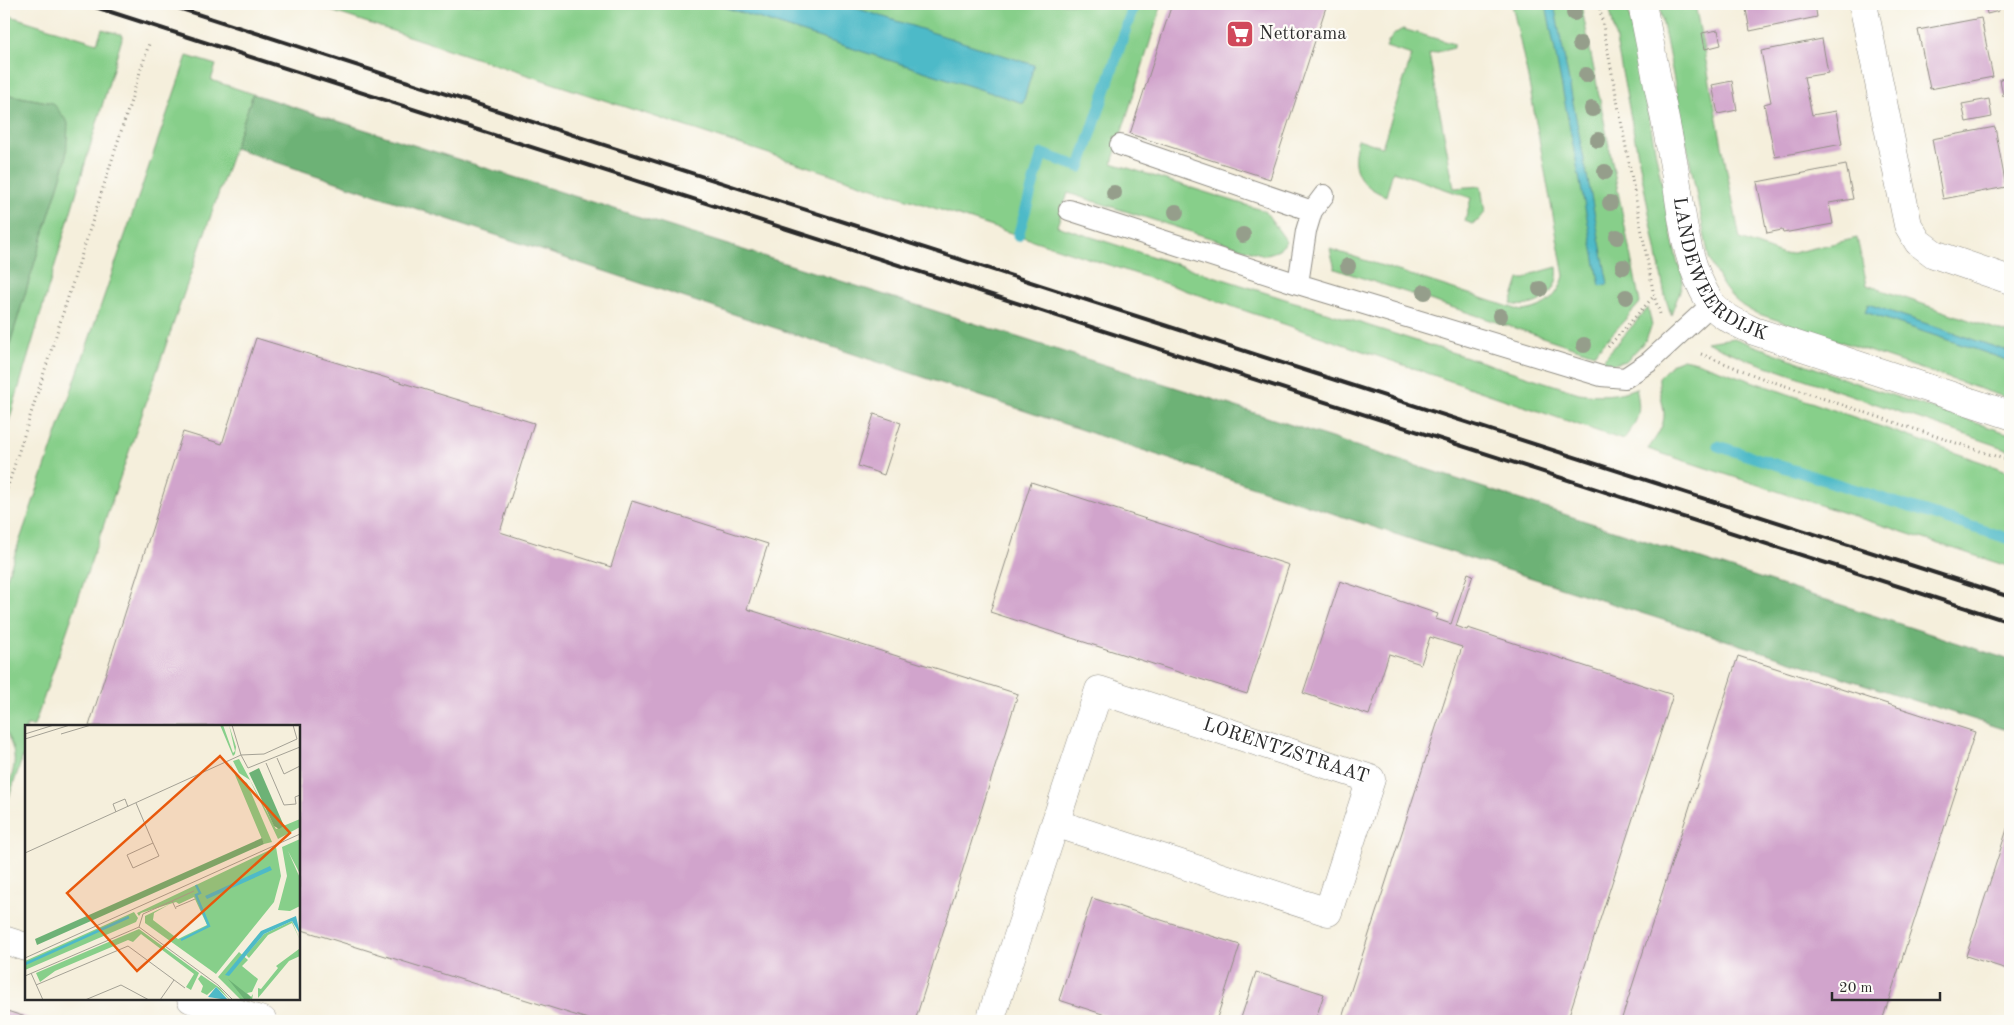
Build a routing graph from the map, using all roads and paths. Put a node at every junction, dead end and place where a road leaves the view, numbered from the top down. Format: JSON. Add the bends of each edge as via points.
{"nodes":[{"id":1,"x":1642,"y":4,"type":"edge"},
{"id":2,"x":1863,"y":4,"type":"edge"},
{"id":3,"x":149,"y":44,"type":"dead end"},
{"id":4,"x":1120,"y":145,"type":"dead end"},
{"id":5,"x":1069,"y":210,"type":"dead end"},
{"id":6,"x":2010,"y":280,"type":"edge"},
{"id":7,"x":1298,"y":284,"type":"junction"},
{"id":8,"x":1654,"y":296,"type":"dead end"},
{"id":9,"x":1712,"y":304,"type":"junction"},
{"id":10,"x":1586,"y":372,"type":"junction"},
{"id":11,"x":2010,"y":415,"type":"edge"},
{"id":12,"x":4,"y":498,"type":"edge"},
{"id":13,"x":1055,"y":823,"type":"junction"},
{"id":14,"x":4,"y":940,"type":"edge"},
{"id":15,"x":25,"y":947,"type":"edge"},
{"id":16,"x":194,"y":1000,"type":"edge"},
{"id":17,"x":263,"y":1021,"type":"edge"},
{"id":18,"x":990,"y":1021,"type":"edge"}],
"edges":[{"from":1,"to":9,"type":"street","name":"LANDEWEERDIJK","via":[[1689,257]]},
{"from":2,"to":6,"type":"street","via":[[1908,225],[1918,242],[1934,254]]},
{"from":3,"to":12,"type":"path"},
{"from":4,"to":7,"type":"lane","via":[[1318,203],[1306,232]]},
{"from":5,"to":7,"type":"lane"},
{"from":7,"to":10,"type":"lane"},
{"from":8,"to":10,"type":"path"},
{"from":9,"to":10,"type":"lane","via":[[1649,362],[1625,378]]},
{"from":9,"to":11,"type":"street","name":"LANDEWEERDIJK","via":[[1731,320],[1754,331]]},
{"from":13,"to":13,"type":"street","name":"LORENTZSTRAAT","via":[[1098,690],[1371,779],[1328,912]]},
{"from":13,"to":18,"type":"street","name":"LORENTZSTRAAT"},
{"from":14,"to":15,"type":"street"},
{"from":16,"to":17,"type":"street"}]}
